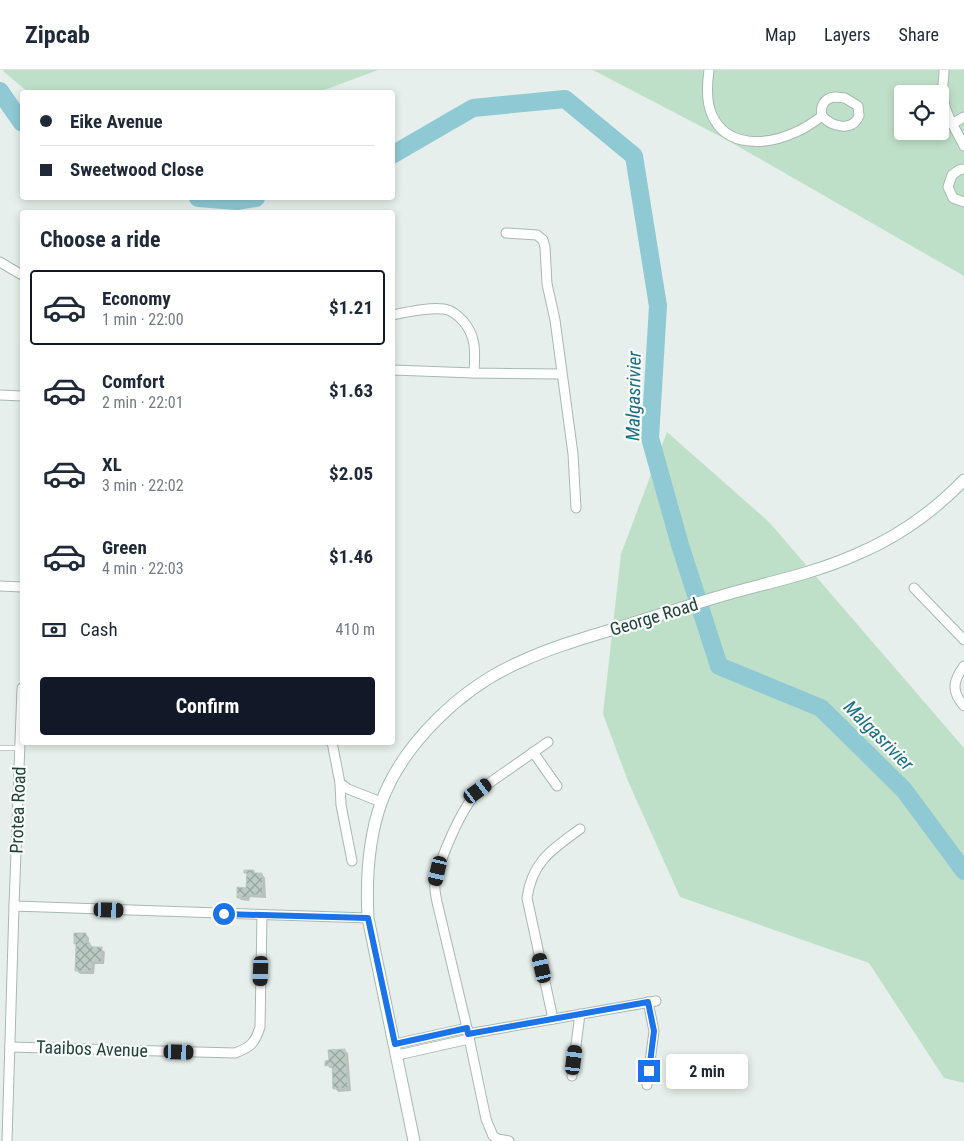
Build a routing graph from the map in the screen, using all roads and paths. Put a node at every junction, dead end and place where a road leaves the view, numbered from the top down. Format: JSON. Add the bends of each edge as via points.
{"nodes":[{"id":1,"x":708,"y":70,"type":"edge"},
{"id":2,"x":944,"y":70,"type":"edge"},
{"id":3,"x":822,"y":116,"type":"dead end"},
{"id":4,"x":964,"y":117,"type":"edge"},
{"id":5,"x":952,"y":124,"type":"junction"},
{"id":6,"x":964,"y":146,"type":"edge"},
{"id":7,"x":964,"y":170,"type":"edge"},
{"id":8,"x":964,"y":202,"type":"edge"},
{"id":9,"x":506,"y":233,"type":"dead end"},
{"id":10,"x":0,"y":262,"type":"edge"},
{"id":11,"x":20,"y":274,"type":"edge"},
{"id":12,"x":395,"y":315,"type":"edge"},
{"id":13,"x":395,"y":370,"type":"edge"},
{"id":14,"x":474,"y":373,"type":"junction"},
{"id":15,"x":561,"y":374,"type":"junction"},
{"id":16,"x":0,"y":395,"type":"edge"},
{"id":17,"x":20,"y":396,"type":"edge"},
{"id":18,"x":964,"y":480,"type":"edge"},
{"id":19,"x":576,"y":508,"type":"dead end"},
{"id":20,"x":0,"y":586,"type":"edge"},
{"id":21,"x":20,"y":587,"type":"edge"},
{"id":22,"x":914,"y":588,"type":"dead end"},
{"id":23,"x":964,"y":640,"type":"edge"},
{"id":24,"x":964,"y":666,"type":"edge"},
{"id":25,"x":964,"y":706,"type":"edge"},
{"id":26,"x":548,"y":742,"type":"dead end"},
{"id":27,"x":20,"y":745,"type":"edge"},
{"id":28,"x":333,"y":745,"type":"edge"},
{"id":29,"x":0,"y":748,"type":"edge"},
{"id":30,"x":20,"y":748,"type":"junction"},
{"id":31,"x":533,"y":752,"type":"junction"},
{"id":32,"x":340,"y":782,"type":"junction"},
{"id":33,"x":557,"y":786,"type":"dead end"},
{"id":34,"x":382,"y":802,"type":"junction"},
{"id":35,"x":580,"y":829,"type":"dead end"},
{"id":36,"x":352,"y":861,"type":"dead end"},
{"id":37,"x":14,"y":906,"type":"junction"},
{"id":38,"x":262,"y":916,"type":"junction"},
{"id":39,"x":368,"y":918,"type":"junction"},
{"id":40,"x":580,"y":1014,"type":"junction"},
{"id":41,"x":553,"y":1019,"type":"junction"},
{"id":42,"x":468,"y":1034,"type":"junction"},
{"id":43,"x":10,"y":1047,"type":"junction"},
{"id":44,"x":396,"y":1050,"type":"junction"},
{"id":45,"x":572,"y":1076,"type":"dead end"},
{"id":46,"x":647,"y":1085,"type":"dead end"},
{"id":47,"x":7,"y":1141,"type":"edge"},
{"id":48,"x":414,"y":1141,"type":"edge"},
{"id":49,"x":509,"y":1141,"type":"edge"}],
"edges":[{"from":1,"to":3,"type":"street","via":[[711,114],[722,129],[742,140],[760,142],[787,136]]},
{"from":2,"to":5,"type":"street","via":[[943,98]]},
{"from":4,"to":5,"type":"street"},
{"from":5,"to":6,"type":"street"},
{"from":7,"to":8,"type":"street","via":[[952,175],[948,187],[953,198]]},
{"from":9,"to":15,"type":"street","via":[[537,235],[543,240]]},
{"from":10,"to":11,"type":"street"},
{"from":12,"to":14,"type":"street","via":[[444,309],[457,314],[470,329],[474,340]]},
{"from":13,"to":14,"type":"street"},
{"from":14,"to":15,"type":"street"},
{"from":15,"to":19,"type":"street","via":[[573,454]]},
{"from":16,"to":17,"type":"street"},
{"from":18,"to":34,"type":"main road","name":"George Road","via":[[917,521],[857,555],[629,624],[518,662],[478,685],[422,734],[403,761]]},
{"from":20,"to":21,"type":"street"},
{"from":22,"to":23,"type":"street"},
{"from":24,"to":25,"type":"street","via":[[954,687]]},
{"from":26,"to":31,"type":"street"},
{"from":27,"to":30,"type":"street","name":"Protea Road"},
{"from":28,"to":32,"type":"street"},
{"from":29,"to":30,"type":"lane"},
{"from":30,"to":37,"type":"street","name":"Protea Road"},
{"from":31,"to":33,"type":"street"},
{"from":31,"to":42,"type":"street","via":[[469,800],[438,871],[435,885],[437,902]]},
{"from":32,"to":34,"type":"street","via":[[348,789]]},
{"from":32,"to":36,"type":"street"},
{"from":34,"to":39,"type":"main road","name":"George Road","via":[[371,843],[367,875]]},
{"from":35,"to":41,"type":"street","via":[[542,858],[528,889],[530,918]]},
{"from":37,"to":38,"type":"street"},
{"from":37,"to":43,"type":"street","name":"Protea Road"},
{"from":38,"to":39,"type":"street"},
{"from":38,"to":43,"type":"street","name":"Taaibos Avenue","via":[[260,1027],[248,1048],[235,1053]]},
{"from":39,"to":44,"type":"main road","name":"George Road"},
{"from":40,"to":41,"type":"street"},
{"from":40,"to":45,"type":"street"},
{"from":40,"to":46,"type":"street","via":[[652,1002],[654,1031]]},
{"from":41,"to":42,"type":"street"},
{"from":42,"to":44,"type":"street"},
{"from":42,"to":49,"type":"street","via":[[490,1130],[498,1139]]},
{"from":43,"to":47,"type":"street","name":"Protea Road"},
{"from":44,"to":48,"type":"main road","name":"George Road"}]}
